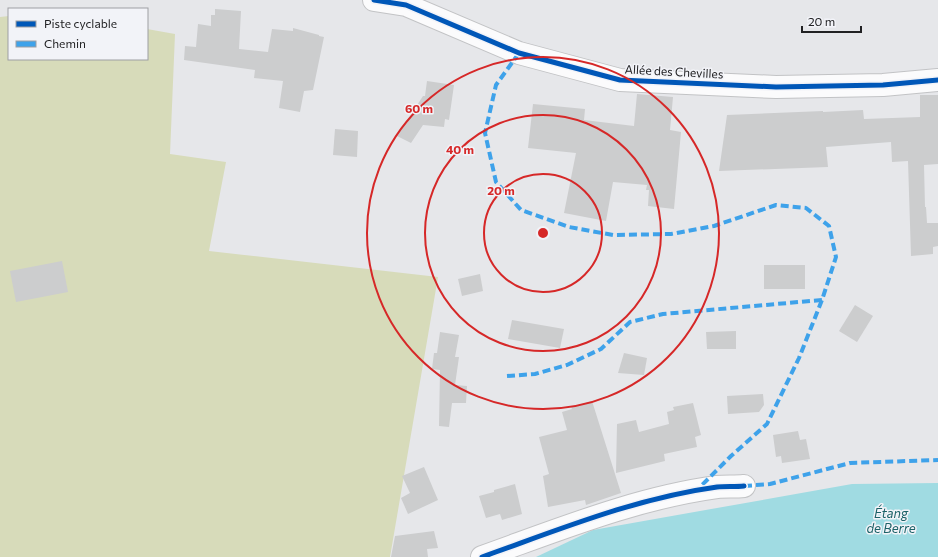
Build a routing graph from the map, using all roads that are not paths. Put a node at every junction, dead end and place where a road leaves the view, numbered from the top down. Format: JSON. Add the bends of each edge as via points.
{"nodes":[{"id":1,"x":374,"y":0,"type":"edge"},
{"id":2,"x":938,"y":80,"type":"edge"},
{"id":3,"x":744,"y":486,"type":"dead end"},
{"id":4,"x":482,"y":557,"type":"edge"}],
"edges":[{"from":1,"to":2,"type":"street","name":"Allée des Chevilles","via":[[406,5],[519,53],[620,80],[776,87],[883,85]]},
{"from":3,"to":4,"type":"street","via":[[718,487],[659,498],[592,518]]}]}
